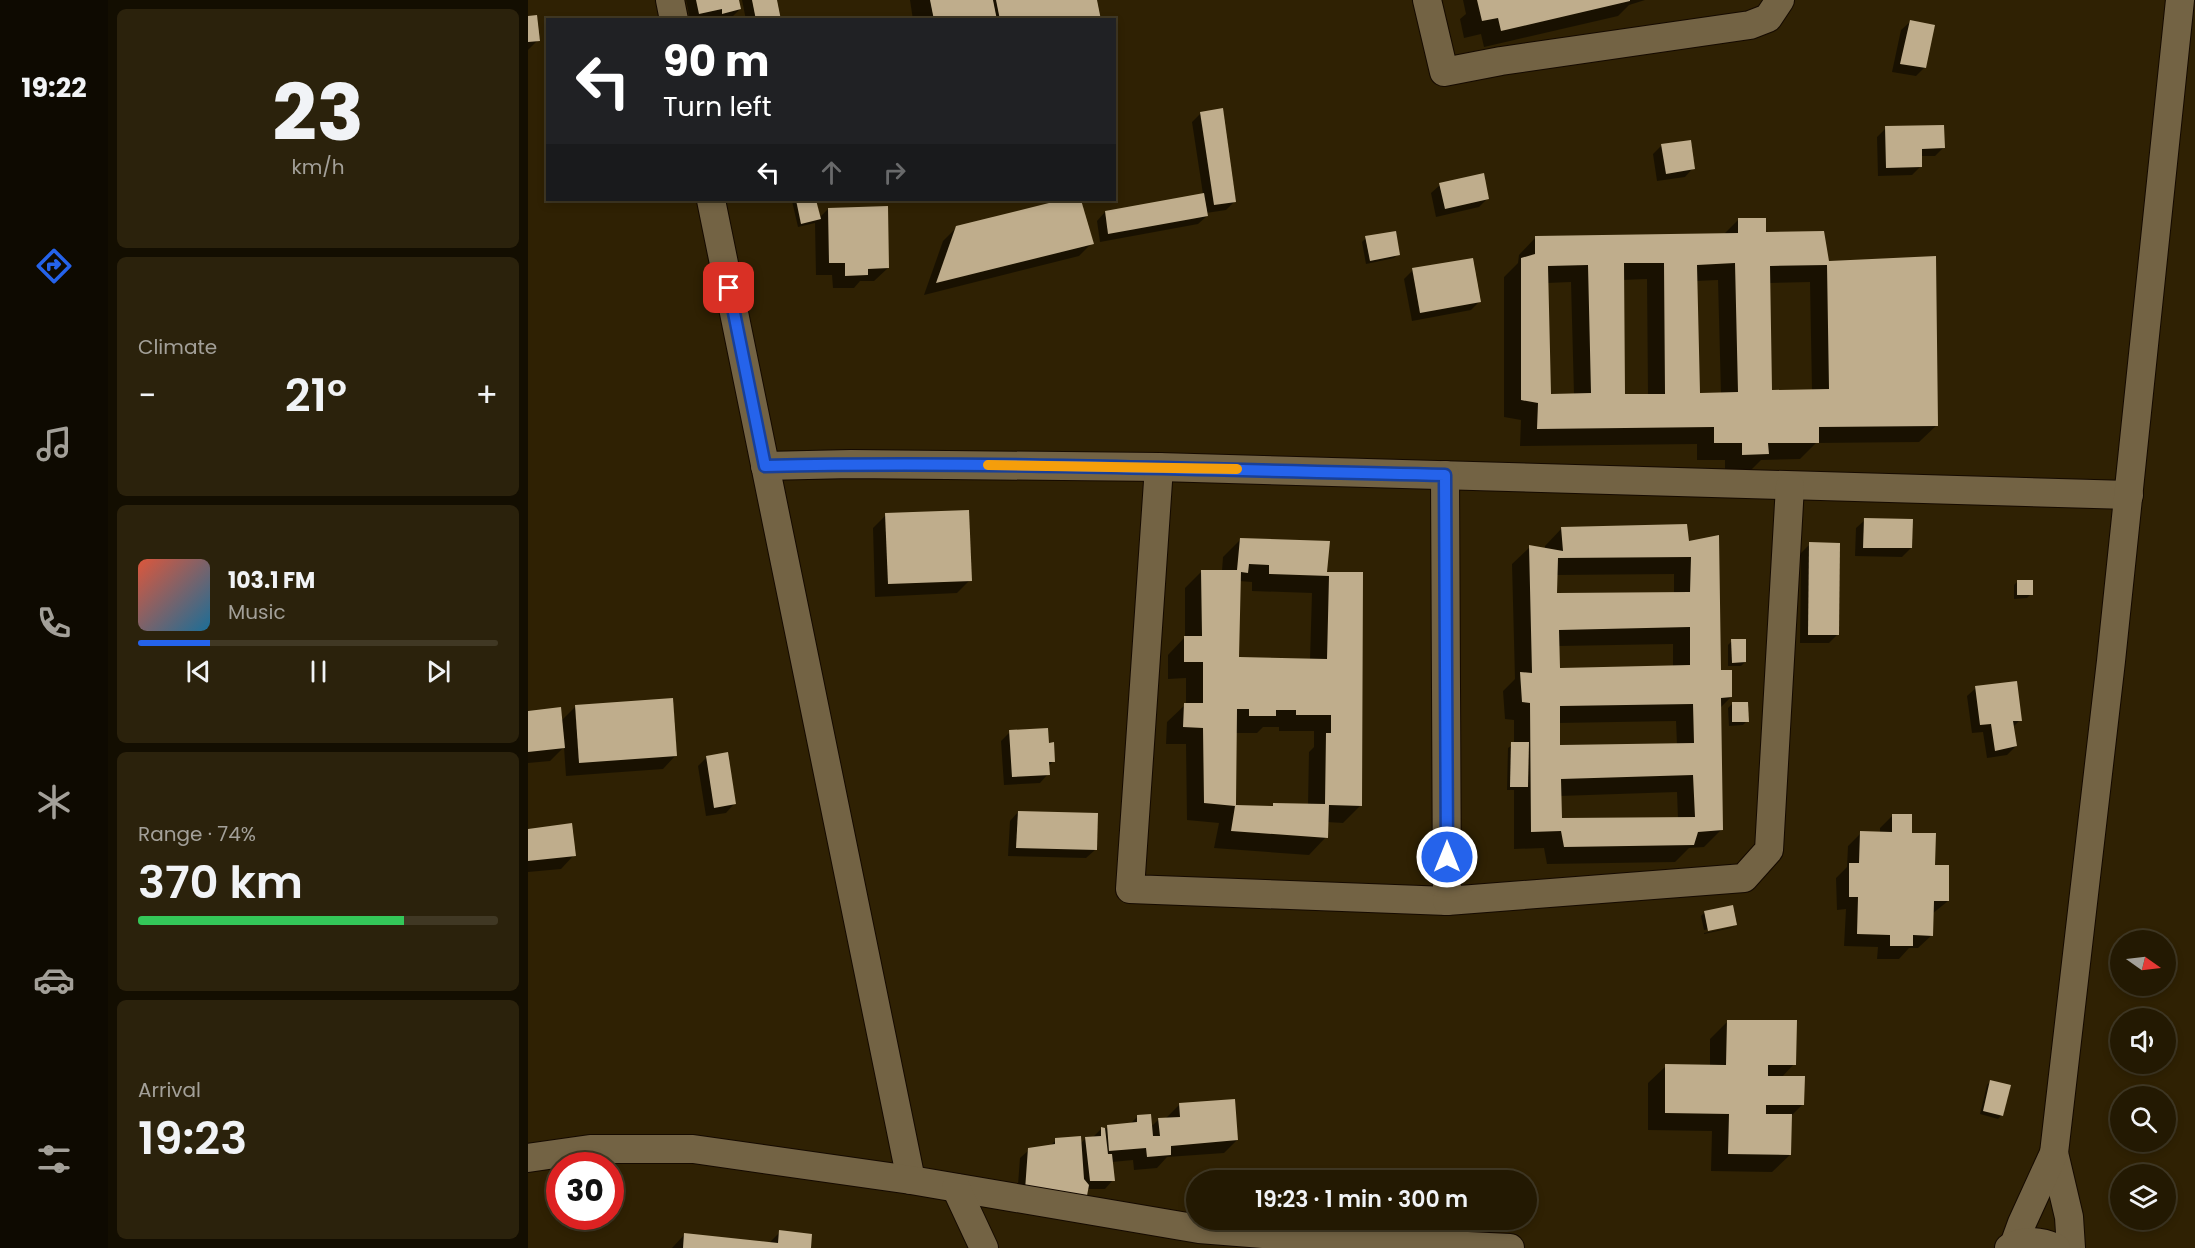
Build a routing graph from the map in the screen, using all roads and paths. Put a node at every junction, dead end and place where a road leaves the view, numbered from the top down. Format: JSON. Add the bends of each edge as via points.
{"nodes":[{"id":1,"x":670,"y":0,"type":"edge"},
{"id":2,"x":1427,"y":0,"type":"edge"},
{"id":3,"x":1780,"y":0,"type":"edge"},
{"id":4,"x":2180,"y":0,"type":"edge"},
{"id":5,"x":674,"y":18,"type":"edge"},
{"id":6,"x":711,"y":201,"type":"edge"},
{"id":7,"x":765,"y":466,"type":"junction"},
{"id":8,"x":1159,"y":467,"type":"junction"},
{"id":9,"x":1445,"y":475,"type":"junction"},
{"id":10,"x":1790,"y":486,"type":"junction"},
{"id":11,"x":2129,"y":495,"type":"junction"},
{"id":12,"x":1447,"y":901,"type":"junction"},
{"id":13,"x":2054,"y":1153,"type":"junction"},
{"id":14,"x":528,"y":1158,"type":"edge"},
{"id":15,"x":911,"y":1180,"type":"junction"},
{"id":16,"x":956,"y":1188,"type":"junction"},
{"id":17,"x":1196,"y":1238,"type":"edge"},
{"id":18,"x":2012,"y":1246,"type":"edge"},
{"id":19,"x":984,"y":1248,"type":"edge"},
{"id":20,"x":1510,"y":1248,"type":"edge"},
{"id":21,"x":2056,"y":1248,"type":"edge"},
{"id":22,"x":2071,"y":1248,"type":"edge"}],
"edges":[{"from":1,"to":5,"type":"street"},
{"from":2,"to":3,"type":"street","via":[[1444,72],[1750,25],[1768,18]]},
{"from":4,"to":11,"type":"street"},
{"from":6,"to":7,"type":"street"},
{"from":7,"to":8,"type":"street"},
{"from":7,"to":15,"type":"street"},
{"from":8,"to":9,"type":"street"},
{"from":8,"to":12,"type":"street","via":[[1130,889]]},
{"from":9,"to":10,"type":"street"},
{"from":9,"to":12,"type":"street"},
{"from":10,"to":11,"type":"street"},
{"from":10,"to":12,"type":"street","via":[[1769,850],[1744,878]]},
{"from":11,"to":13,"type":"street"},
{"from":13,"to":18,"type":"street"},
{"from":13,"to":22,"type":"street","via":[[2069,1217]]},
{"from":14,"to":15,"type":"street","via":[[590,1149],[693,1149]]},
{"from":15,"to":16,"type":"street"},
{"from":16,"to":17,"type":"street"},
{"from":16,"to":19,"type":"street"},
{"from":17,"to":20,"type":"street"},
{"from":18,"to":21,"type":"street","via":[[2029,1241]]}]}
